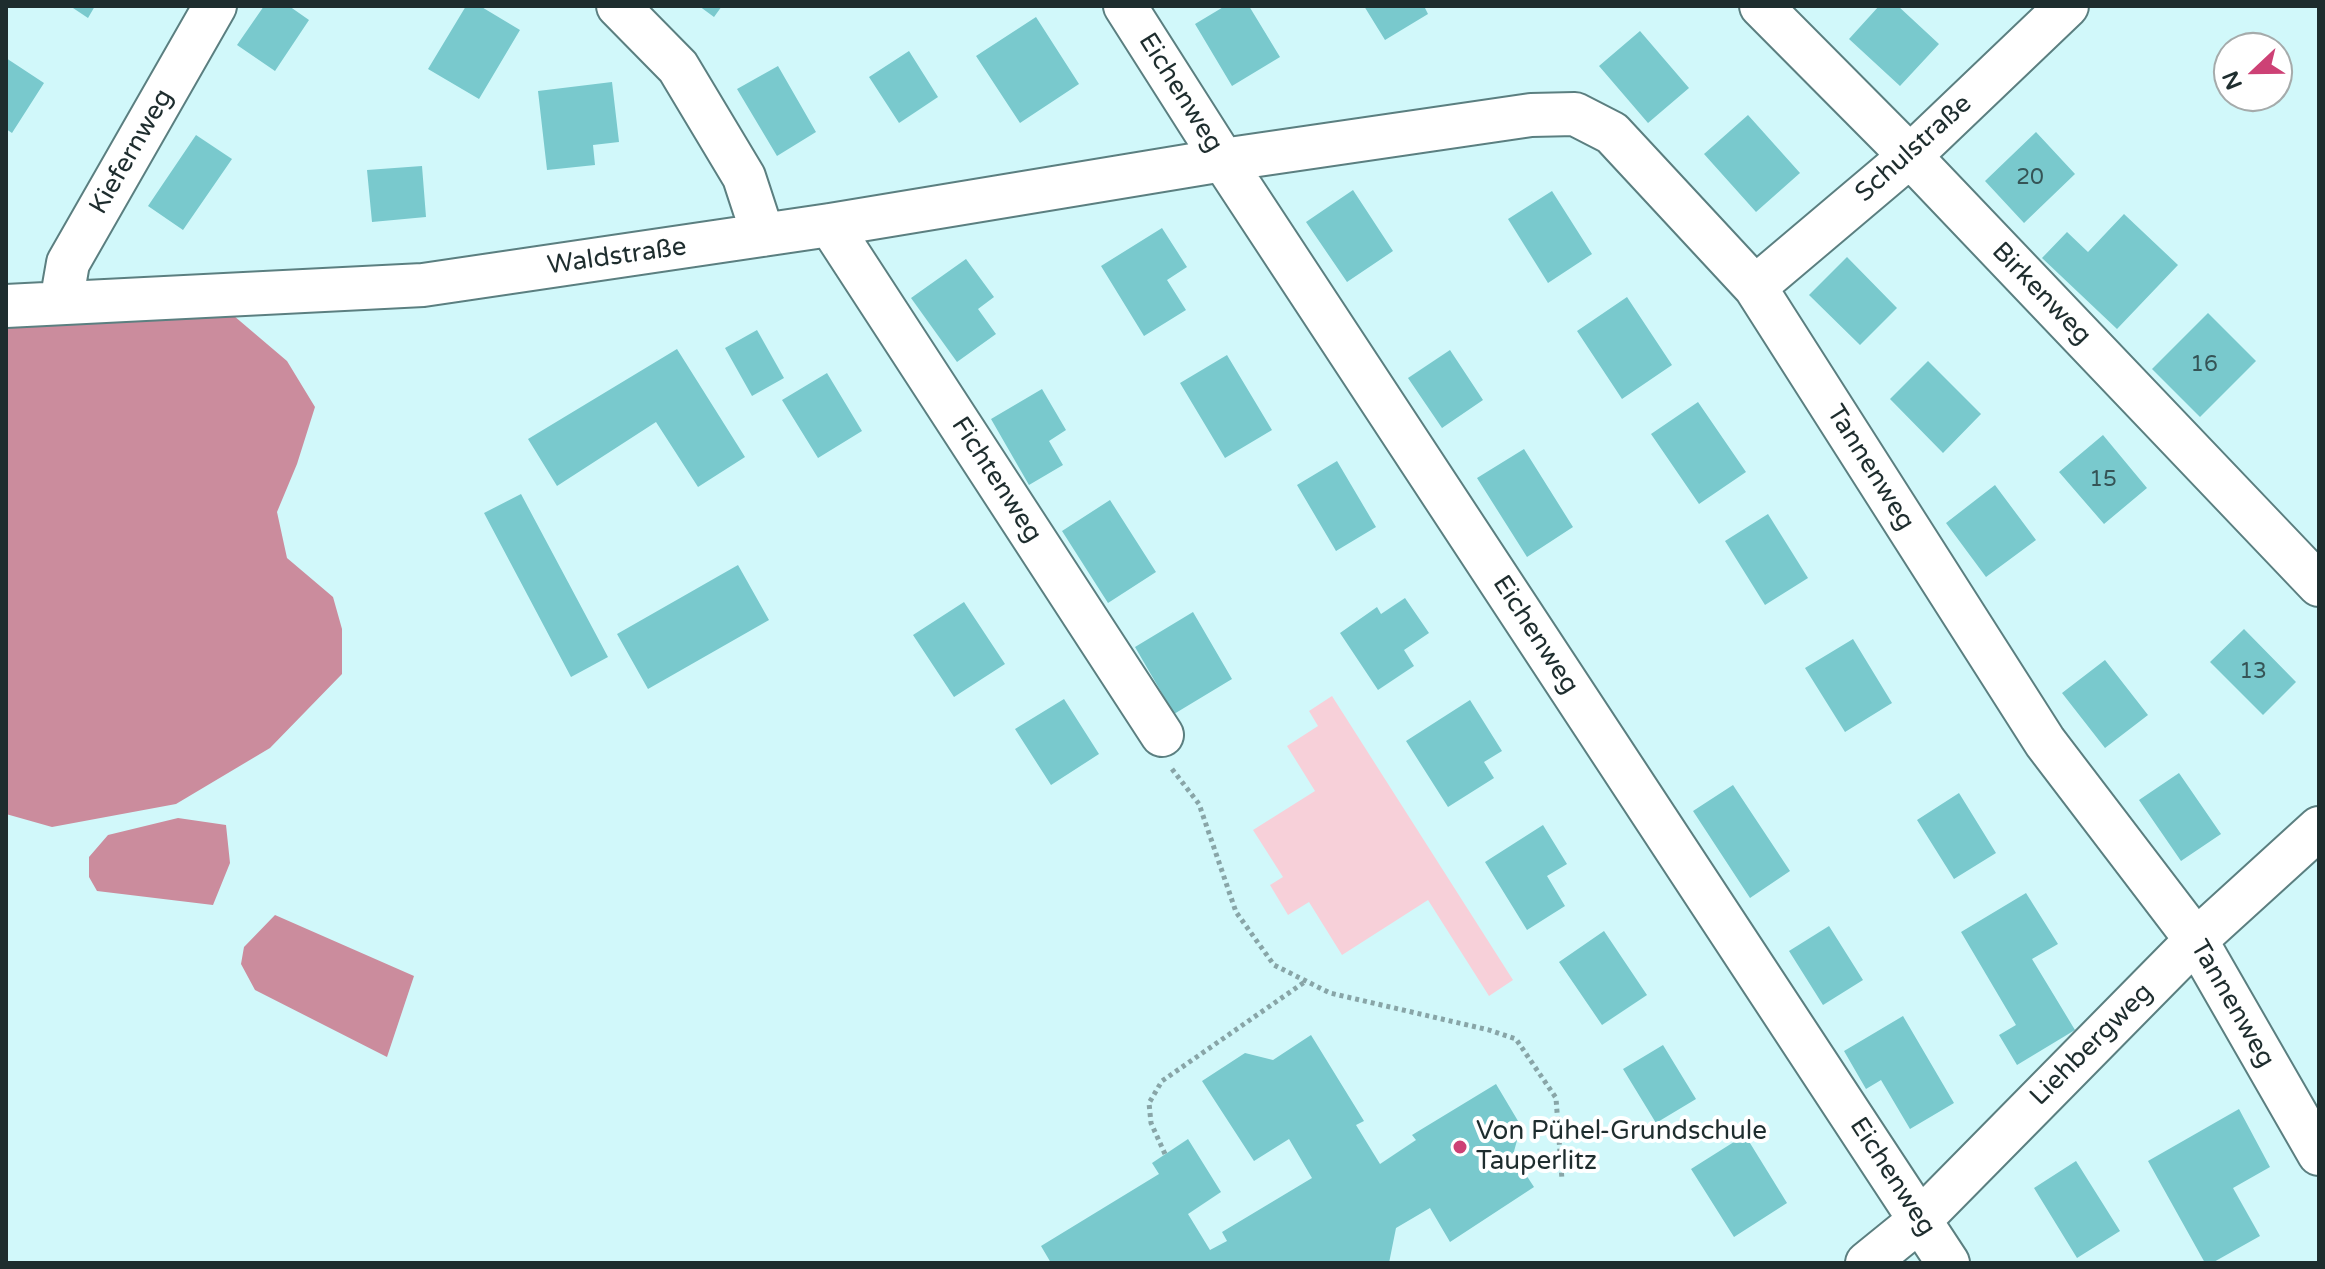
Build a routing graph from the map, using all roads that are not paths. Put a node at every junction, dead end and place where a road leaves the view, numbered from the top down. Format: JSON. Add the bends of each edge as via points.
{"nodes":[{"id":1,"x":215,"y":6,"type":"edge"},
{"id":2,"x":618,"y":6,"type":"edge"},
{"id":3,"x":1125,"y":6,"type":"edge"},
{"id":4,"x":1761,"y":6,"type":"edge"},
{"id":5,"x":2067,"y":6,"type":"edge"},
{"id":6,"x":1910,"y":156,"type":"junction"},
{"id":7,"x":1223,"y":160,"type":"junction"},
{"id":8,"x":830,"y":225,"type":"junction"},
{"id":9,"x":763,"y":235,"type":"junction"},
{"id":10,"x":1755,"y":287,"type":"junction"},
{"id":11,"x":61,"y":303,"type":"junction"},
{"id":12,"x":6,"y":306,"type":"edge"},
{"id":13,"x":2319,"y":585,"type":"edge"},
{"id":14,"x":1162,"y":735,"type":"road end"},
{"id":15,"x":2319,"y":828,"type":"edge"},
{"id":16,"x":2196,"y":940,"type":"junction"},
{"id":17,"x":2319,"y":1154,"type":"edge"},
{"id":18,"x":1920,"y":1220,"type":"junction"},
{"id":19,"x":1867,"y":1263,"type":"edge"},
{"id":20,"x":1948,"y":1263,"type":"edge"}],
"edges":[{"from":1,"to":11,"type":"street","name":"Kiefernweg","via":[[68,263]]},
{"from":2,"to":9,"type":"street","via":[[678,67],[744,177]]},
{"from":3,"to":7,"type":"street","name":"Eichenweg"},
{"from":4,"to":6,"type":"street","name":"Birkenweg"},
{"from":5,"to":6,"type":"street","name":"Schulstraße"},
{"from":6,"to":10,"type":"street","name":"Schulstraße"},
{"from":6,"to":13,"type":"street","name":"Birkenweg"},
{"from":7,"to":8,"type":"street","name":"Waldstraße"},
{"from":7,"to":10,"type":"street","name":"Tannenweg","via":[[1531,115],[1575,114],[1612,133]]},
{"from":7,"to":18,"type":"street","name":"Eichenweg"},
{"from":8,"to":9,"type":"street","name":"Waldstraße"},
{"from":8,"to":14,"type":"street","name":"Fichtenweg"},
{"from":9,"to":11,"type":"street","name":"Waldstraße","via":[[423,285]]},
{"from":10,"to":16,"type":"street","name":"Tannenweg","via":[[2045,742]]},
{"from":11,"to":12,"type":"street","name":"Waldstraße"},
{"from":15,"to":16,"type":"street","name":"Liehbergweg"},
{"from":16,"to":17,"type":"street","name":"Tannenweg"},
{"from":16,"to":18,"type":"street","name":"Liehbergweg"},
{"from":18,"to":19,"type":"street","name":"Liehbergweg"},
{"from":18,"to":20,"type":"street","name":"Eichenweg"}]}
